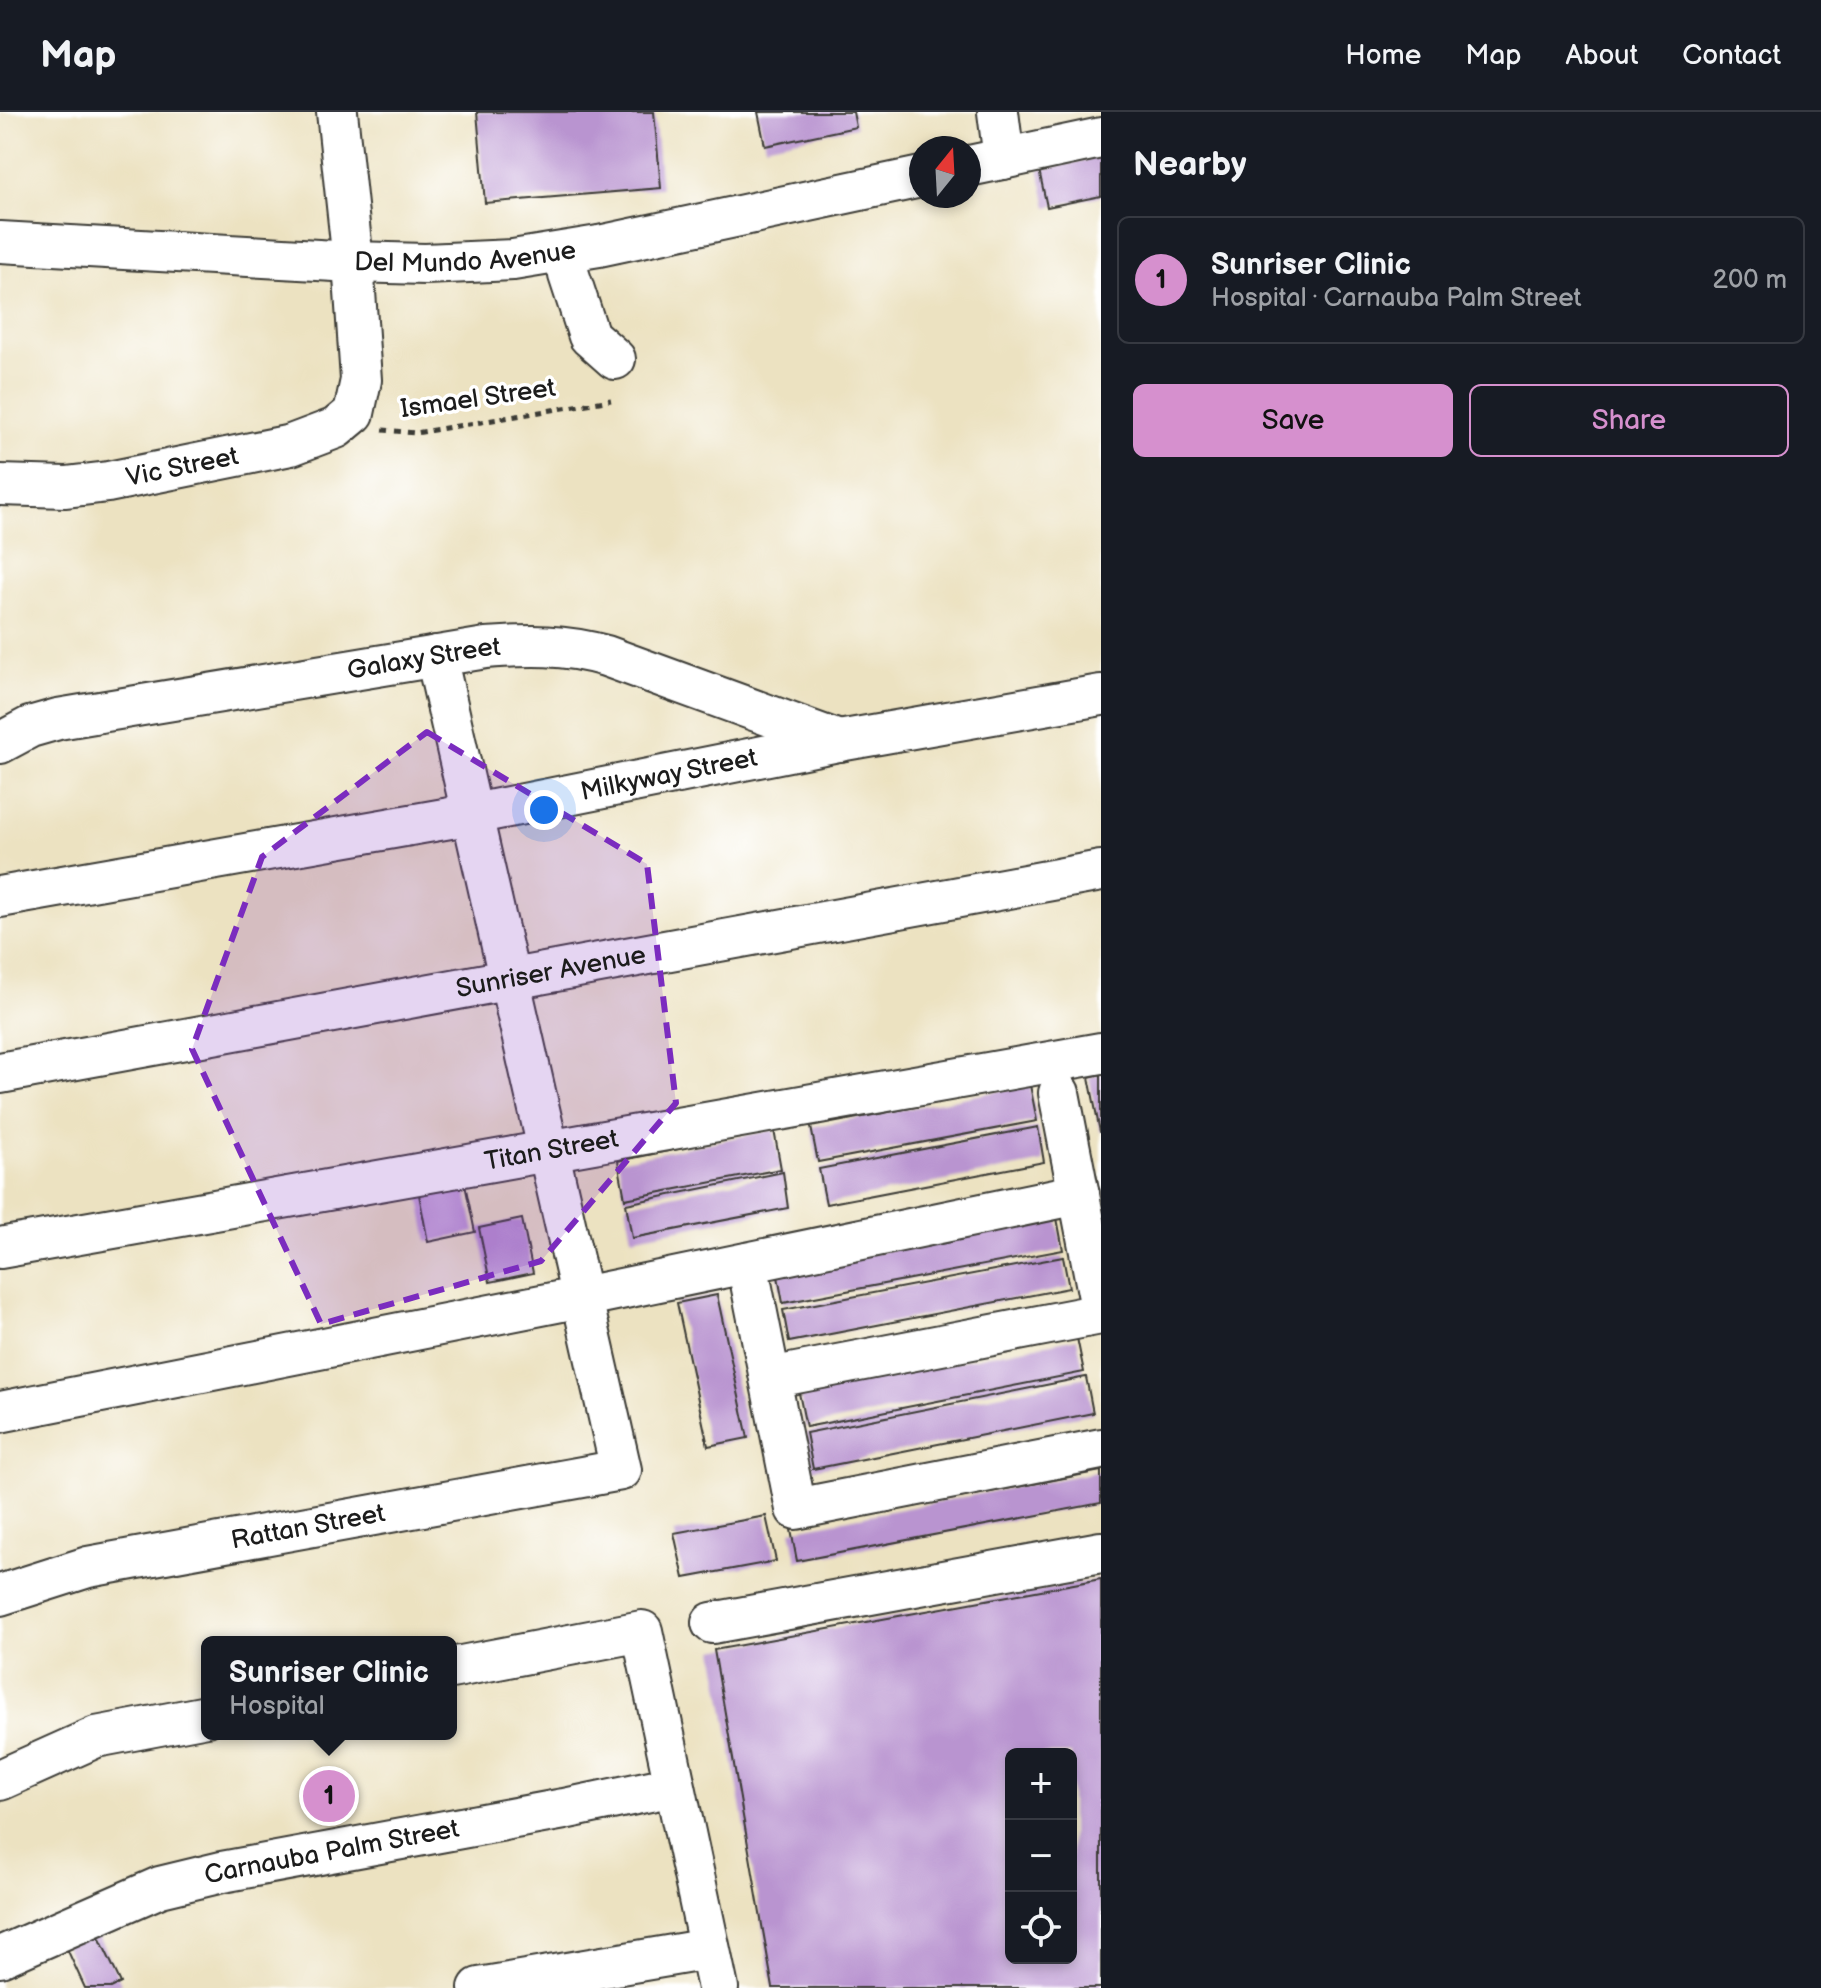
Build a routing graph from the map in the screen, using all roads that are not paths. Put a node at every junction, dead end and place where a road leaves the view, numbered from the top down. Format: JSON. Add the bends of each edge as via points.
{"nodes":[{"id":1,"x":337,"y":112,"type":"edge"},
{"id":2,"x":998,"y":112,"type":"edge"},
{"id":3,"x":1101,"y":138,"type":"edge"},
{"id":4,"x":986,"y":163,"type":"edge"},
{"id":5,"x":909,"y":180,"type":"edge"},
{"id":6,"x":0,"y":242,"type":"edge"},
{"id":7,"x":565,"y":252,"type":"junction"},
{"id":8,"x":353,"y":262,"type":"junction"},
{"id":9,"x":615,"y":359,"type":"dead end"},
{"id":10,"x":0,"y":485,"type":"edge"},
{"id":11,"x":436,"y":656,"type":"junction"},
{"id":12,"x":1101,"y":695,"type":"edge"},
{"id":13,"x":839,"y":741,"type":"junction"},
{"id":14,"x":0,"y":743,"type":"edge"},
{"id":15,"x":473,"y":814,"type":"junction"},
{"id":16,"x":1101,"y":871,"type":"edge"},
{"id":17,"x":0,"y":897,"type":"edge"},
{"id":18,"x":510,"y":979,"type":"junction"},
{"id":19,"x":1101,"y":1053,"type":"edge"},
{"id":20,"x":0,"y":1073,"type":"edge"},
{"id":21,"x":1059,"y":1093,"type":"dead end"},
{"id":22,"x":549,"y":1151,"type":"junction"},
{"id":23,"x":1079,"y":1194,"type":"junction"},
{"id":24,"x":0,"y":1248,"type":"edge"},
{"id":25,"x":747,"y":1263,"type":"junction"},
{"id":26,"x":582,"y":1297,"type":"junction"},
{"id":27,"x":1101,"y":1311,"type":"edge"},
{"id":28,"x":770,"y":1378,"type":"junction"},
{"id":29,"x":0,"y":1412,"type":"edge"},
{"id":30,"x":1101,"y":1449,"type":"edge"},
{"id":31,"x":1101,"y":1552,"type":"edge"},
{"id":32,"x":1,"y":1589,"type":"edge"},
{"id":33,"x":712,"y":1623,"type":"dead end"},
{"id":34,"x":457,"y":1667,"type":"edge"},
{"id":35,"x":201,"y":1717,"type":"edge"},
{"id":36,"x":0,"y":1780,"type":"edge"},
{"id":37,"x":674,"y":1786,"type":"junction"},
{"id":38,"x":709,"y":1949,"type":"junction"},
{"id":39,"x":0,"y":1957,"type":"edge"},
{"id":40,"x":479,"y":1988,"type":"edge"},
{"id":41,"x":718,"y":1988,"type":"edge"}],
"edges":[{"from":1,"to":8,"type":"street"},
{"from":2,"to":4,"type":"street"},
{"from":3,"to":4,"type":"street"},
{"from":5,"to":7,"type":"street","name":"Del Mundo Avenue"},
{"from":6,"to":8,"type":"street","name":"Del Mundo Avenue"},
{"from":7,"to":8,"type":"street","name":"Del Mundo Avenue","via":[[477,262]]},
{"from":7,"to":9,"type":"street","via":[[589,336]]},
{"from":8,"to":10,"type":"street","name":"Vic Street","via":[[361,380],[354,413],[336,428],[291,445],[108,482]]},
{"from":11,"to":13,"type":"street","name":"Galaxy Street","via":[[535,644],[573,647]]},
{"from":11,"to":14,"type":"street","name":"Galaxy Street","via":[[58,719]]},
{"from":11,"to":15,"type":"street"},
{"from":12,"to":13,"type":"street","name":"Milkyway Street"},
{"from":13,"to":15,"type":"street","name":"Milkyway Street"},
{"from":15,"to":17,"type":"street","name":"Milkyway Street"},
{"from":15,"to":18,"type":"street"},
{"from":16,"to":18,"type":"street","name":"Sunriser Avenue"},
{"from":18,"to":20,"type":"street","name":"Sunriser Avenue"},
{"from":18,"to":22,"type":"street"},
{"from":19,"to":22,"type":"street","name":"Titan Street"},
{"from":21,"to":23,"type":"street"},
{"from":22,"to":24,"type":"street","name":"Titan Street"},
{"from":22,"to":26,"type":"street"},
{"from":23,"to":25,"type":"street"},
{"from":23,"to":27,"type":"street"},
{"from":25,"to":26,"type":"street"},
{"from":25,"to":28,"type":"street"},
{"from":26,"to":29,"type":"street"},
{"from":26,"to":32,"type":"street","name":"Rattan Street","via":[[621,1470],[88,1567]]},
{"from":27,"to":28,"type":"street"},
{"from":28,"to":30,"type":"street","via":[[796,1509]]},
{"from":31,"to":33,"type":"street"},
{"from":34,"to":37,"type":"street","via":[[642,1631]]},
{"from":35,"to":36,"type":"street","via":[[96,1737]]},
{"from":37,"to":38,"type":"street"},
{"from":37,"to":39,"type":"street","name":"Carnauba Palm Street","via":[[160,1887]]},
{"from":38,"to":40,"type":"street"},
{"from":38,"to":41,"type":"street"}]}
